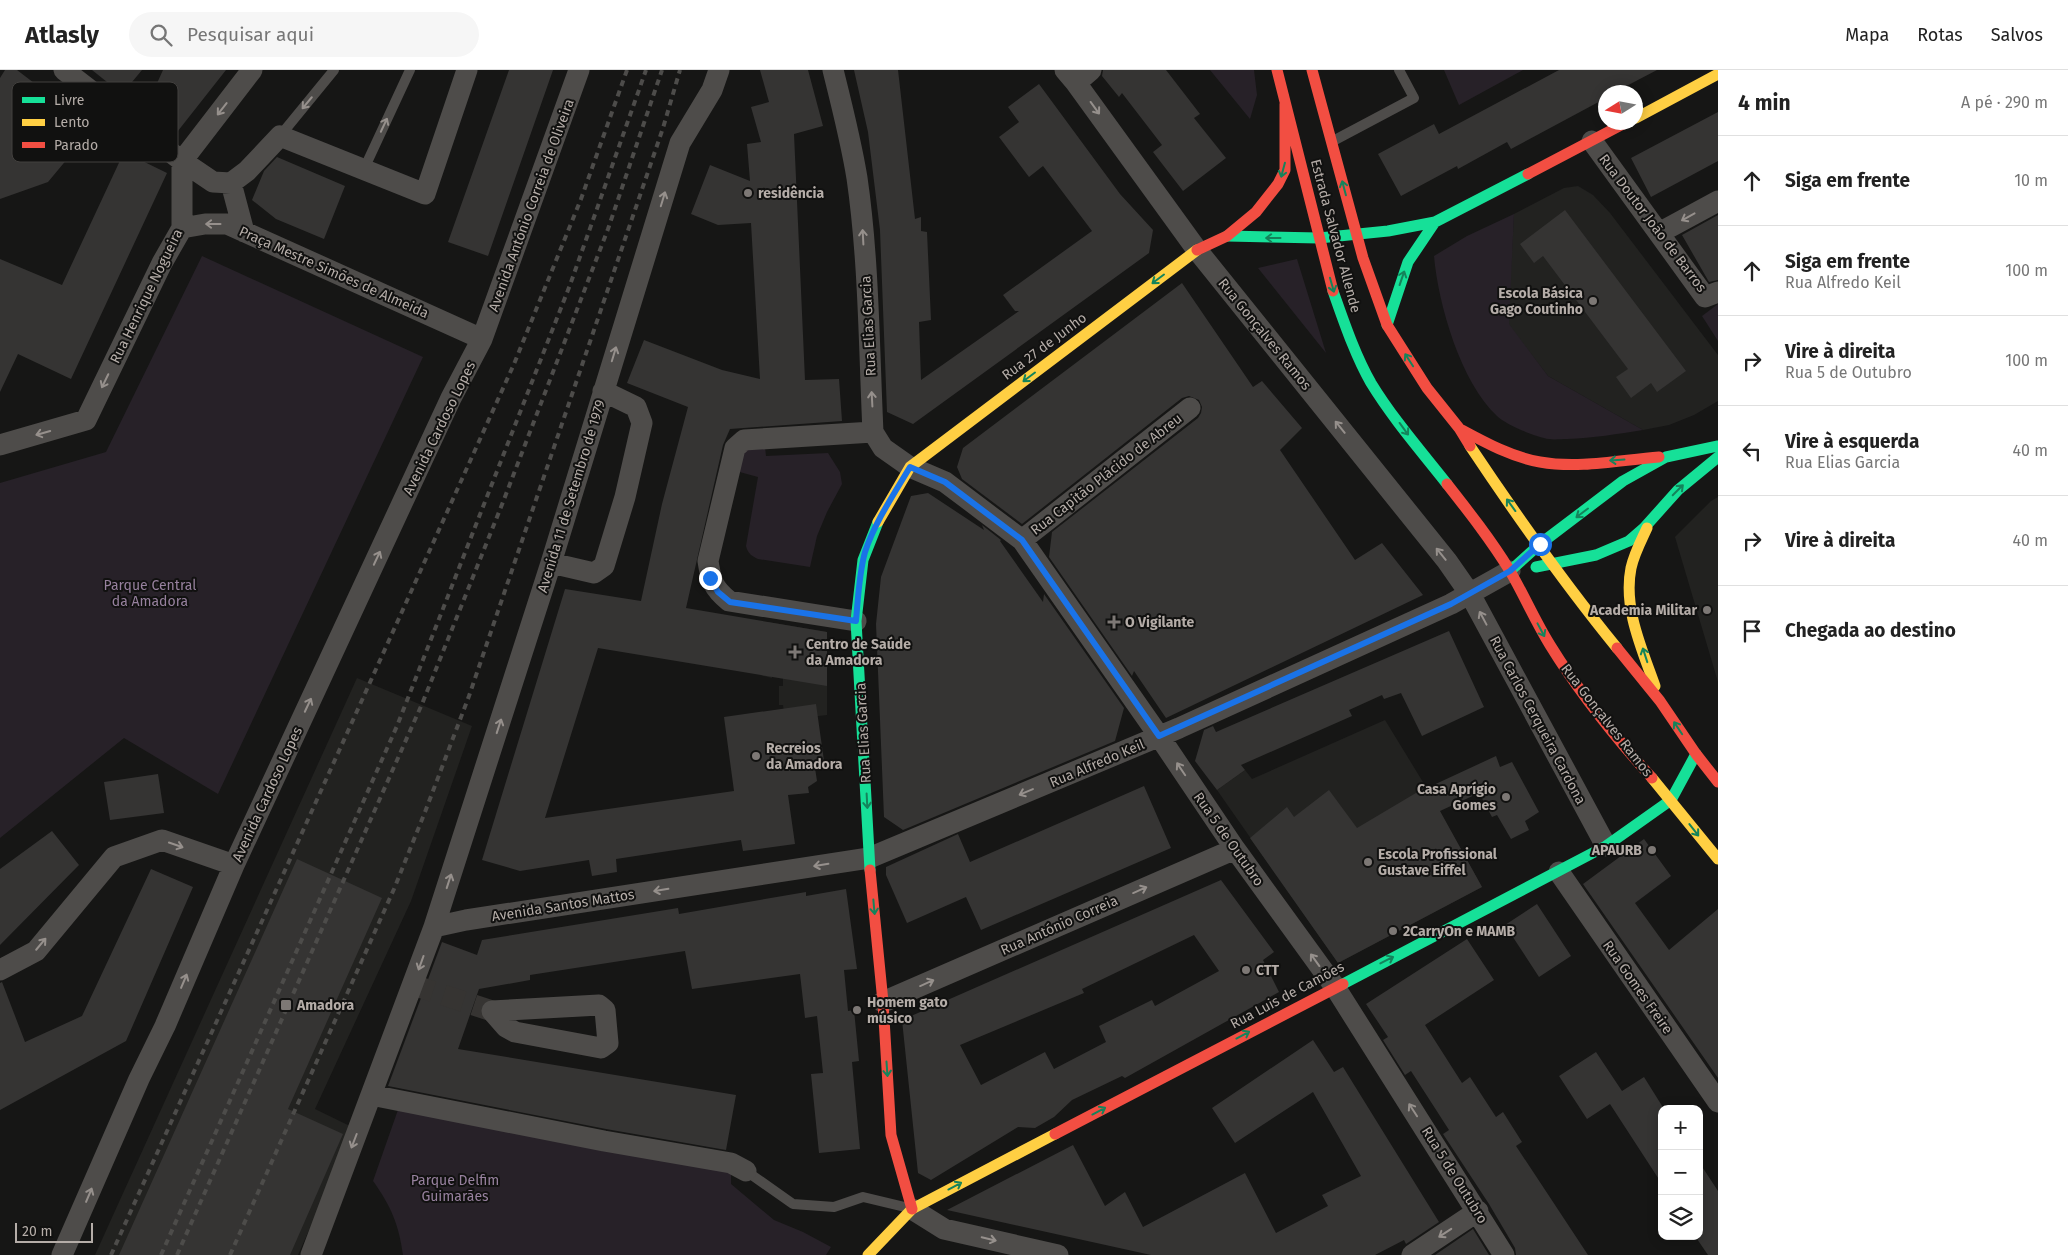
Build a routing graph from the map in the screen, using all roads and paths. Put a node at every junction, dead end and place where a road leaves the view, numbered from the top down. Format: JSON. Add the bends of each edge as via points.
{"nodes":[{"id":1,"x":64,"y":70,"type":"edge"},
{"id":2,"x":252,"y":70,"type":"edge"},
{"id":3,"x":334,"y":70,"type":"edge"},
{"id":4,"x":410,"y":70,"type":"edge"},
{"id":5,"x":467,"y":70,"type":"edge"},
{"id":6,"x":579,"y":70,"type":"edge"},
{"id":7,"x":719,"y":70,"type":"edge"},
{"id":8,"x":833,"y":70,"type":"edge"},
{"id":9,"x":1277,"y":70,"type":"edge"},
{"id":10,"x":1312,"y":70,"type":"edge"},
{"id":11,"x":1399,"y":70,"type":"edge"},
{"id":12,"x":1077,"y":74,"type":"edge"},
{"id":13,"x":1718,"y":74,"type":"edge"},
{"id":14,"x":80,"y":82,"type":"edge"},
{"id":15,"x":1284,"y":104,"type":"junction"},
{"id":16,"x":1643,"y":114,"type":"edge"},
{"id":17,"x":1612,"y":130,"type":"edge"},
{"id":18,"x":280,"y":136,"type":"junction"},
{"id":19,"x":1592,"y":141,"type":"junction"},
{"id":20,"x":1332,"y":142,"type":"junction"},
{"id":21,"x":178,"y":158,"type":"edge"},
{"id":22,"x":182,"y":161,"type":"junction"},
{"id":23,"x":364,"y":169,"type":"junction"},
{"id":24,"x":231,"y":182,"type":"junction"},
{"id":25,"x":1718,"y":201,"type":"edge"},
{"id":26,"x":1435,"y":222,"type":"junction"},
{"id":27,"x":182,"y":228,"type":"junction"},
{"id":28,"x":244,"y":232,"type":"junction"},
{"id":29,"x":1659,"y":233,"type":"junction"},
{"id":30,"x":1357,"y":235,"type":"junction"},
{"id":31,"x":1227,"y":236,"type":"junction"},
{"id":32,"x":1319,"y":238,"type":"junction"},
{"id":33,"x":1197,"y":250,"type":"junction"},
{"id":34,"x":1718,"y":292,"type":"edge"},
{"id":35,"x":1386,"y":325,"type":"junction"},
{"id":36,"x":482,"y":339,"type":"junction"},
{"id":37,"x":603,"y":391,"type":"junction"},
{"id":38,"x":1190,"y":408,"type":"dead end"},
{"id":39,"x":1459,"y":428,"type":"junction"},
{"id":40,"x":873,"y":432,"type":"junction"},
{"id":41,"x":0,"y":446,"type":"edge"},
{"id":42,"x":1718,"y":446,"type":"edge"},
{"id":43,"x":1666,"y":457,"type":"junction"},
{"id":44,"x":1718,"y":457,"type":"edge"},
{"id":45,"x":910,"y":467,"type":"junction"},
{"id":46,"x":1647,"y":528,"type":"junction"},
{"id":47,"x":1022,"y":540,"type":"junction"},
{"id":48,"x":1540,"y":544,"type":"junction"},
{"id":49,"x":551,"y":562,"type":"junction"},
{"id":50,"x":1553,"y":564,"type":"junction"},
{"id":51,"x":1510,"y":571,"type":"junction"},
{"id":52,"x":1470,"y":594,"type":"junction"},
{"id":53,"x":856,"y":621,"type":"junction"},
{"id":54,"x":1660,"y":701,"type":"junction"},
{"id":55,"x":1159,"y":736,"type":"junction"},
{"id":56,"x":1696,"y":754,"type":"junction"},
{"id":57,"x":1718,"y":782,"type":"edge"},
{"id":58,"x":1671,"y":800,"type":"junction"},
{"id":59,"x":1606,"y":846,"type":"junction"},
{"id":60,"x":1234,"y":849,"type":"junction"},
{"id":61,"x":870,"y":858,"type":"junction"},
{"id":62,"x":1718,"y":859,"type":"edge"},
{"id":63,"x":234,"y":865,"type":"junction"},
{"id":64,"x":1559,"y":872,"type":"junction"},
{"id":65,"x":434,"y":927,"type":"junction"},
{"id":66,"x":0,"y":970,"type":"edge"},
{"id":67,"x":1335,"y":987,"type":"junction"},
{"id":68,"x":883,"y":1002,"type":"junction"},
{"id":69,"x":492,"y":1011,"type":"joint"},
{"id":70,"x":372,"y":1095,"type":"junction"},
{"id":71,"x":1718,"y":1102,"type":"edge"},
{"id":72,"x":746,"y":1171,"type":"joint"},
{"id":73,"x":912,"y":1209,"type":"junction"},
{"id":74,"x":1478,"y":1211,"type":"junction"},
{"id":75,"x":1416,"y":1254,"type":"edge"},
{"id":76,"x":62,"y":1255,"type":"edge"},
{"id":77,"x":311,"y":1255,"type":"edge"},
{"id":78,"x":868,"y":1255,"type":"edge"},
{"id":79,"x":1058,"y":1255,"type":"edge"},
{"id":80,"x":1504,"y":1255,"type":"edge"}],
"edges":[{"from":1,"to":14,"type":"street"},
{"from":2,"to":22,"type":"street","one_way":true},
{"from":3,"to":18,"type":"lane","one_way":true},
{"from":23,"to":4,"type":"lane","one_way":true},
{"from":5,"to":23,"type":"street","via":[[425,194]]},
{"from":6,"to":36,"type":"street","name":"Avenida António Correia de Oliveira"},
{"from":37,"to":7,"type":"street","name":"Avenida 11 de Setembro de 1979","one_way":true,"via":[[680,143],[712,90]]},
{"from":40,"to":8,"type":"street","name":"Rua Elias Garcia","one_way":true,"via":[[860,206]]},
{"from":9,"to":15,"type":"street","name":"Estrada Salvador Allende"},
{"from":10,"to":20,"type":"street","name":"Estrada Salvador Allende"},
{"from":11,"to":20,"type":"lane","via":[[1414,98]]},
{"from":12,"to":33,"type":"street","name":"Rua Gonçalves Ramos","one_way":true},
{"from":13,"to":16,"type":"street"},
{"from":15,"to":31,"type":"street","one_way":true,"via":[[1285,170],[1256,212]]},
{"from":15,"to":32,"type":"street","name":"Estrada Salvador Allende"},
{"from":17,"to":19,"type":"street"},
{"from":18,"to":23,"type":"street"},
{"from":18,"to":24,"type":"street","via":[[247,171]]},
{"from":19,"to":26,"type":"street"},
{"from":19,"to":29,"type":"street","name":"Rua Doutor João de Barros"},
{"from":30,"to":20,"type":"street","name":"Estrada Salvador Allende","one_way":true},
{"from":21,"to":22,"type":"street"},
{"from":22,"to":24,"type":"street","via":[[213,182]]},
{"from":22,"to":27,"type":"street","name":"Rua Henrique Nogueira"},
{"from":24,"to":28,"type":"street"},
{"from":25,"to":29,"type":"street","one_way":true},
{"from":26,"to":30,"type":"street"},
{"from":35,"to":26,"type":"street","one_way":true,"via":[[1408,262]]},
{"from":28,"to":27,"type":"street","name":"Praça Mestre Simões de Almeida","one_way":true,"via":[[227,224]]},
{"from":27,"to":41,"type":"street","name":"Rua Henrique Nogueira","one_way":true,"via":[[86,420]]},
{"from":28,"to":36,"type":"street","name":"Praça Mestre Simões de Almeida"},
{"from":29,"to":34,"type":"street","name":"Rua Doutor João de Barros","via":[[1706,297]]},
{"from":30,"to":32,"type":"street"},
{"from":30,"to":35,"type":"street","name":"Estrada Salvador Allende"},
{"from":32,"to":31,"type":"street","one_way":true},
{"from":31,"to":33,"type":"street","name":"Rua 27 de Junho"},
{"from":32,"to":51,"type":"street","name":"Estrada Salvador Allende","one_way":true,"via":[[1344,325],[1371,382],[1469,511]]},
{"from":33,"to":45,"type":"street","name":"Rua 27 de Junho","one_way":true},
{"from":52,"to":33,"type":"street","name":"Rua Gonçalves Ramos","one_way":true},
{"from":39,"to":35,"type":"street","name":"Estrada Salvador Allende","one_way":true,"via":[[1427,388]]},
{"from":63,"to":36,"type":"street","name":"Avenida Cardoso Lopes","one_way":true,"via":[[451,398]]},
{"from":37,"to":49,"type":"street","name":"Avenida 11 de Setembro de 1979"},
{"from":37,"to":49,"type":"street","via":[[636,407],[642,423],[610,549],[604,566],[594,573]]},
{"from":38,"to":47,"type":"street","name":"Rua Capitão Plácido de Abreu"},
{"from":43,"to":39,"type":"street","one_way":true,"via":[[1542,462],[1500,450]]},
{"from":48,"to":39,"type":"street","name":"Estrada Salvador Allende","one_way":true},
{"from":40,"to":45,"type":"street","via":[[884,448]]},
{"from":40,"to":53,"type":"street","via":[[744,440],[735,448],[708,561],[710,578],[718,592],[730,602]]},
{"from":42,"to":43,"type":"street"},
{"from":43,"to":48,"type":"street","one_way":true,"via":[[1623,481]]},
{"from":46,"to":44,"type":"street","one_way":true,"via":[[1672,496]]},
{"from":45,"to":47,"type":"street","name":"Rua 5 de Outubro","via":[[945,482]]},
{"from":45,"to":53,"type":"street","name":"Rua Elias Garcia","via":[[881,516],[865,552]]},
{"from":46,"to":50,"type":"street","via":[[1613,549]]},
{"from":54,"to":46,"type":"street","one_way":true,"via":[[1630,598],[1630,568]]},
{"from":47,"to":55,"type":"street","name":"Rua 5 de Outubro"},
{"from":48,"to":50,"type":"street"},
{"from":48,"to":51,"type":"street"},
{"from":65,"to":49,"type":"street","name":"Avenida 11 de Setembro de 1979","one_way":true},
{"from":50,"to":51,"type":"street"},
{"from":50,"to":54,"type":"street","via":[[1581,604]]},
{"from":51,"to":52,"type":"street","name":"Rua Alfredo Keil"},
{"from":51,"to":58,"type":"street","name":"Rua Gonçalves Ramos","one_way":true,"via":[[1549,644],[1576,684],[1628,752]]},
{"from":52,"to":55,"type":"street","name":"Rua Alfredo Keil"},
{"from":59,"to":52,"type":"street","name":"Rua Carlos Cerqueira Cardona","one_way":true},
{"from":53,"to":61,"type":"street","name":"Rua Elias Garcia","one_way":true},
{"from":56,"to":54,"type":"street","one_way":true},
{"from":60,"to":55,"type":"street","name":"Rua 5 de Outubro","one_way":true},
{"from":55,"to":61,"type":"street","name":"Rua Alfredo Keil","one_way":true},
{"from":56,"to":57,"type":"street"},
{"from":56,"to":58,"type":"street"},
{"from":58,"to":59,"type":"street","name":"Rua Luis de Camões"},
{"from":58,"to":62,"type":"street","name":"Rua Gonçalves Ramos","one_way":true},
{"from":59,"to":64,"type":"street","name":"Rua Luis de Camões"},
{"from":67,"to":60,"type":"street","name":"Rua 5 de Outubro","one_way":true},
{"from":68,"to":60,"type":"street","name":"Rua António Correia","one_way":true},
{"from":61,"to":65,"type":"street","name":"Avenida Santos Mattos","one_way":true,"via":[[486,916]]},
{"from":61,"to":68,"type":"street","name":"Rua Elias Garcia","one_way":true},
{"from":66,"to":63,"type":"street","one_way":true,"via":[[36,951],[114,857],[162,840]]},
{"from":76,"to":63,"type":"street","name":"Avenida Cardoso Lopes","one_way":true},
{"from":67,"to":64,"type":"street","name":"Rua Luis de Camões","one_way":true},
{"from":64,"to":71,"type":"street","name":"Rua Gomes Freire"},
{"from":65,"to":70,"type":"street","one_way":true},
{"from":73,"to":67,"type":"street","name":"Rua Luis de Camões","one_way":true},
{"from":74,"to":67,"type":"street","name":"Rua 5 de Outubro","one_way":true},
{"from":68,"to":73,"type":"street","name":"Rua Elias Garcia","one_way":true,"via":[[891,1135]]},
{"from":69,"to":69,"type":"street","via":[[515,1032],[601,1048],[608,1043],[605,1010],[599,1005]]},
{"from":70,"to":72,"type":"street","via":[[731,1162]]},
{"from":70,"to":77,"type":"street","one_way":true},
{"from":72,"to":73,"type":"lane","via":[[793,1204],[834,1207],[863,1196]]},
{"from":73,"to":78,"type":"street"},
{"from":73,"to":79,"type":"street","one_way":true,"via":[[944,1229]]},
{"from":74,"to":75,"type":"street","one_way":true},
{"from":74,"to":80,"type":"street","name":"Rua 5 de Outubro"}]}
